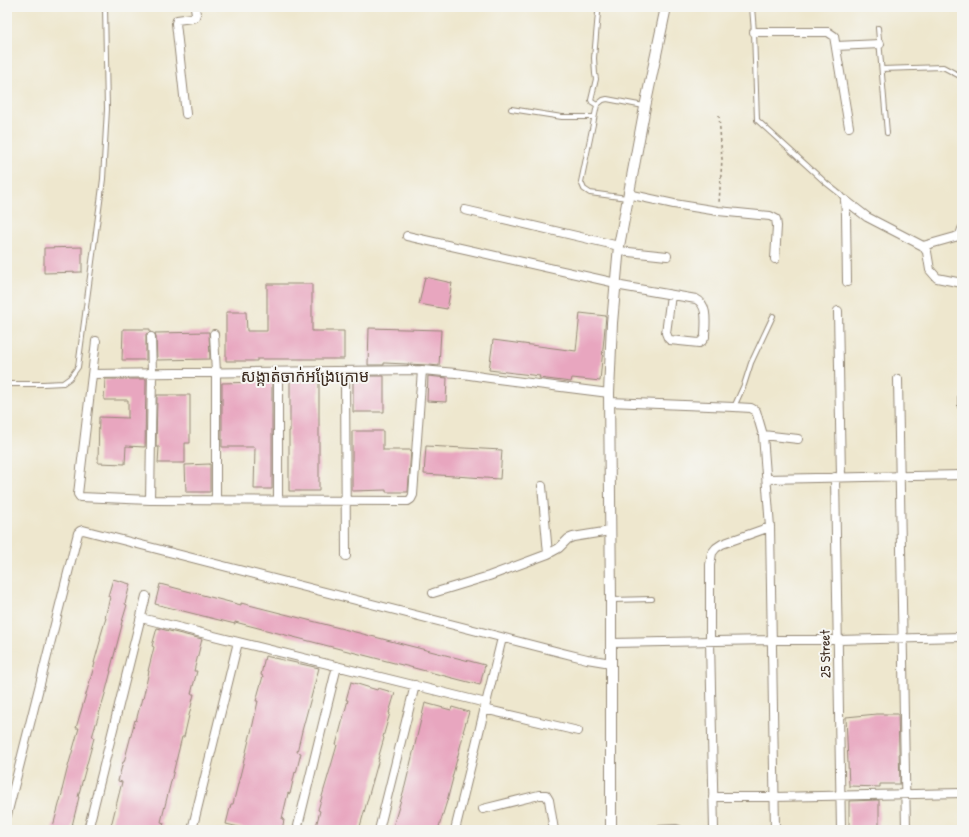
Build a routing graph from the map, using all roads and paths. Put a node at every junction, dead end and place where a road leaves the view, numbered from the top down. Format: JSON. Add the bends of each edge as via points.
{"nodes":[{"id":1,"x":105,"y":7,"type":"edge"},
{"id":2,"x":195,"y":7,"type":"edge"},
{"id":3,"x":666,"y":7,"type":"edge"},
{"id":4,"x":752,"y":7,"type":"edge"},
{"id":5,"x":598,"y":12,"type":"dead end"},
{"id":6,"x":878,"y":28,"type":"dead end"},
{"id":7,"x":754,"y":32,"type":"junction"},
{"id":8,"x":880,"y":44,"type":"junction"},
{"id":9,"x":836,"y":46,"type":"junction"},
{"id":10,"x":882,"y":69,"type":"junction"},
{"id":11,"x":962,"y":76,"type":"edge"},
{"id":12,"x":597,"y":105,"type":"junction"},
{"id":13,"x":645,"y":107,"type":"junction"},
{"id":14,"x":511,"y":109,"type":"dead end"},
{"id":15,"x":186,"y":114,"type":"dead end"},
{"id":16,"x":719,"y":115,"type":"dead end"},
{"id":17,"x":594,"y":117,"type":"junction"},
{"id":18,"x":850,"y":127,"type":"dead end"},
{"id":19,"x":886,"y":133,"type":"dead end"},
{"id":20,"x":628,"y":196,"type":"junction"},
{"id":21,"x":845,"y":200,"type":"junction"},
{"id":22,"x":465,"y":210,"type":"dead end"},
{"id":23,"x":718,"y":211,"type":"junction"},
{"id":24,"x":962,"y":229,"type":"edge"},
{"id":25,"x":407,"y":236,"type":"dead end"},
{"id":26,"x":923,"y":246,"type":"junction"},
{"id":27,"x":619,"y":249,"type":"junction"},
{"id":28,"x":667,"y":256,"type":"dead end"},
{"id":29,"x":775,"y":259,"type":"dead end"},
{"id":30,"x":847,"y":282,"type":"dead end"},
{"id":31,"x":616,"y":283,"type":"junction"},
{"id":32,"x":962,"y":283,"type":"edge"},
{"id":33,"x":671,"y":295,"type":"junction"},
{"id":34,"x":838,"y":311,"type":"dead end"},
{"id":35,"x":774,"y":316,"type":"dead end"},
{"id":36,"x":214,"y":334,"type":"dead end"},
{"id":37,"x":151,"y":337,"type":"dead end"},
{"id":38,"x":96,"y":341,"type":"dead end"},
{"id":39,"x":422,"y":370,"type":"junction"},
{"id":40,"x":345,"y":371,"type":"junction"},
{"id":41,"x":216,"y":372,"type":"junction"},
{"id":42,"x":278,"y":372,"type":"junction"},
{"id":43,"x":152,"y":373,"type":"junction"},
{"id":44,"x":93,"y":374,"type":"junction"},
{"id":45,"x":898,"y":380,"type":"dead end"},
{"id":46,"x":7,"y":384,"type":"edge"},
{"id":47,"x":962,"y":388,"type":"edge"},
{"id":48,"x":609,"y":397,"type":"junction"},
{"id":49,"x":962,"y":406,"type":"edge"},
{"id":50,"x":734,"y":407,"type":"junction"},
{"id":51,"x":763,"y":435,"type":"junction"},
{"id":52,"x":798,"y":439,"type":"dead end"},
{"id":53,"x":962,"y":474,"type":"edge"},
{"id":54,"x":900,"y":476,"type":"junction"},
{"id":55,"x":838,"y":477,"type":"junction"},
{"id":56,"x":767,"y":479,"type":"junction"},
{"id":57,"x":542,"y":486,"type":"dead end"},
{"id":58,"x":150,"y":500,"type":"junction"},
{"id":59,"x":216,"y":500,"type":"junction"},
{"id":60,"x":278,"y":500,"type":"junction"},
{"id":61,"x":346,"y":501,"type":"junction"},
{"id":62,"x":770,"y":527,"type":"junction"},
{"id":63,"x":610,"y":532,"type":"junction"},
{"id":64,"x":548,"y":554,"type":"junction"},
{"id":65,"x":346,"y":556,"type":"dead end"},
{"id":66,"x":433,"y":593,"type":"dead end"},
{"id":67,"x":146,"y":596,"type":"dead end"},
{"id":68,"x":652,"y":599,"type":"dead end"},
{"id":69,"x":611,"y":600,"type":"junction"},
{"id":70,"x":141,"y":618,"type":"junction"},
{"id":71,"x":962,"y":637,"type":"edge"},
{"id":72,"x":502,"y":638,"type":"junction"},
{"id":73,"x":903,"y":639,"type":"junction"},
{"id":74,"x":772,"y":640,"type":"junction"},
{"id":75,"x":838,"y":640,"type":"junction"},
{"id":76,"x":710,"y":641,"type":"junction"},
{"id":77,"x":238,"y":642,"type":"junction"},
{"id":78,"x":611,"y":643,"type":"junction"},
{"id":79,"x":611,"y":663,"type":"junction"},
{"id":80,"x":337,"y":666,"type":"junction"},
{"id":81,"x":414,"y":685,"type":"junction"},
{"id":82,"x":485,"y":706,"type":"junction"},
{"id":83,"x":578,"y":731,"type":"dead end"},
{"id":84,"x":962,"y":793,"type":"edge"},
{"id":85,"x":906,"y":794,"type":"junction"},
{"id":86,"x":841,"y":795,"type":"junction"},
{"id":87,"x":712,"y":797,"type":"junction"},
{"id":88,"x":774,"y":797,"type":"junction"},
{"id":89,"x":483,"y":809,"type":"dead end"},
{"id":90,"x":7,"y":815,"type":"edge"},
{"id":91,"x":88,"y":830,"type":"edge"},
{"id":92,"x":192,"y":830,"type":"edge"},
{"id":93,"x":297,"y":830,"type":"edge"},
{"id":94,"x":379,"y":830,"type":"edge"},
{"id":95,"x":455,"y":830,"type":"edge"},
{"id":96,"x":554,"y":830,"type":"edge"},
{"id":97,"x":611,"y":830,"type":"edge"},
{"id":98,"x":658,"y":830,"type":"edge"},
{"id":99,"x":678,"y":830,"type":"edge"},
{"id":100,"x":714,"y":830,"type":"edge"},
{"id":101,"x":775,"y":830,"type":"edge"},
{"id":102,"x":841,"y":830,"type":"edge"},
{"id":103,"x":906,"y":830,"type":"edge"}],
"edges":[{"from":1,"to":46,"type":"lane","via":[[107,109],[103,179],[78,367],[63,383]]},
{"from":2,"to":15,"type":"street","via":[[195,16],[177,20],[176,23]]},
{"from":3,"to":13,"type":"street"},
{"from":4,"to":7,"type":"lane"},
{"from":5,"to":12,"type":"lane","via":[[594,58],[596,79],[592,100]]},
{"from":6,"to":8,"type":"lane"},
{"from":7,"to":9,"type":"street","via":[[828,32],[834,36]]},
{"from":7,"to":21,"type":"lane","via":[[757,120]]},
{"from":8,"to":9,"type":"street"},
{"from":8,"to":10,"type":"lane"},
{"from":9,"to":18,"type":"street"},
{"from":10,"to":11,"type":"lane","via":[[943,67]]},
{"from":10,"to":19,"type":"lane"},
{"from":12,"to":13,"type":"lane","via":[[606,99]]},
{"from":12,"to":17,"type":"lane"},
{"from":13,"to":20,"type":"street"},
{"from":14,"to":17,"type":"lane","via":[[562,117]]},
{"from":16,"to":23,"type":"path","via":[[722,159]]},
{"from":17,"to":20,"type":"lane","via":[[581,182],[584,189],[590,193]]},
{"from":20,"to":23,"type":"street"},
{"from":20,"to":27,"type":"street"},
{"from":21,"to":26,"type":"street","via":[[867,217]]},
{"from":21,"to":30,"type":"street"},
{"from":22,"to":27,"type":"street"},
{"from":23,"to":29,"type":"street","via":[[770,216],[776,219]]},
{"from":24,"to":26,"type":"street","via":[[960,235]]},
{"from":25,"to":31,"type":"street"},
{"from":26,"to":32,"type":"street","via":[[927,252],[930,270],[937,278]]},
{"from":27,"to":28,"type":"street"},
{"from":27,"to":31,"type":"street"},
{"from":31,"to":33,"type":"street"},
{"from":31,"to":48,"type":"street"},
{"from":33,"to":33,"type":"street","via":[[700,301],[705,310],[705,337],[699,344],[668,338],[666,334]]},
{"from":34,"to":55,"type":"street","name":"25 Street"},
{"from":35,"to":50,"type":"lane","via":[[751,363]]},
{"from":36,"to":41,"type":"street"},
{"from":37,"to":43,"type":"street"},
{"from":38,"to":44,"type":"street"},
{"from":39,"to":40,"type":"street"},
{"from":39,"to":48,"type":"street"},
{"from":39,"to":61,"type":"street","via":[[411,499]]},
{"from":40,"to":42,"type":"street"},
{"from":40,"to":61,"type":"street"},
{"from":41,"to":42,"type":"street"},
{"from":41,"to":43,"type":"street"},
{"from":41,"to":59,"type":"street"},
{"from":42,"to":60,"type":"street"},
{"from":43,"to":44,"type":"street"},
{"from":43,"to":58,"type":"street"},
{"from":44,"to":58,"type":"street","via":[[78,494],[80,497]]},
{"from":45,"to":54,"type":"street"},
{"from":47,"to":49,"type":"street"},
{"from":48,"to":50,"type":"street"},
{"from":48,"to":63,"type":"street"},
{"from":50,"to":51,"type":"street","via":[[751,408],[756,411]]},
{"from":51,"to":52,"type":"street"},
{"from":51,"to":56,"type":"street"},
{"from":53,"to":54,"type":"street"},
{"from":54,"to":55,"type":"street"},
{"from":54,"to":73,"type":"street"},
{"from":55,"to":56,"type":"street"},
{"from":55,"to":75,"type":"street","name":"25 Street"},
{"from":56,"to":62,"type":"street"},
{"from":57,"to":64,"type":"street"},
{"from":58,"to":59,"type":"street"},
{"from":59,"to":60,"type":"street"},
{"from":60,"to":61,"type":"street"},
{"from":61,"to":65,"type":"street"},
{"from":62,"to":74,"type":"street"},
{"from":62,"to":76,"type":"street","via":[[722,544],[712,552]]},
{"from":63,"to":64,"type":"street","via":[[568,539]]},
{"from":63,"to":69,"type":"street"},
{"from":64,"to":66,"type":"street"},
{"from":67,"to":70,"type":"street"},
{"from":68,"to":69,"type":"lane"},
{"from":69,"to":78,"type":"street"},
{"from":70,"to":77,"type":"street"},
{"from":70,"to":91,"type":"street"},
{"from":71,"to":73,"type":"street"},
{"from":72,"to":79,"type":"street"},
{"from":72,"to":82,"type":"street"},
{"from":72,"to":90,"type":"street","via":[[80,531]]},
{"from":73,"to":75,"type":"street"},
{"from":73,"to":85,"type":"street"},
{"from":74,"to":75,"type":"street"},
{"from":74,"to":76,"type":"street"},
{"from":74,"to":88,"type":"street"},
{"from":75,"to":86,"type":"street","name":"25 Street"},
{"from":76,"to":78,"type":"street"},
{"from":76,"to":87,"type":"street"},
{"from":77,"to":80,"type":"street"},
{"from":77,"to":92,"type":"street"},
{"from":78,"to":79,"type":"street"},
{"from":79,"to":97,"type":"street"},
{"from":80,"to":81,"type":"street"},
{"from":80,"to":93,"type":"street"},
{"from":81,"to":82,"type":"street"},
{"from":81,"to":94,"type":"street"},
{"from":82,"to":83,"type":"street"},
{"from":82,"to":95,"type":"street"},
{"from":84,"to":85,"type":"street"},
{"from":85,"to":86,"type":"street"},
{"from":85,"to":103,"type":"street"},
{"from":86,"to":88,"type":"street"},
{"from":86,"to":102,"type":"street","name":"25 Street"},
{"from":87,"to":88,"type":"street"},
{"from":87,"to":100,"type":"street"},
{"from":88,"to":101,"type":"street"},
{"from":89,"to":96,"type":"street","via":[[546,795]]},
{"from":98,"to":99,"type":"street"}]}
